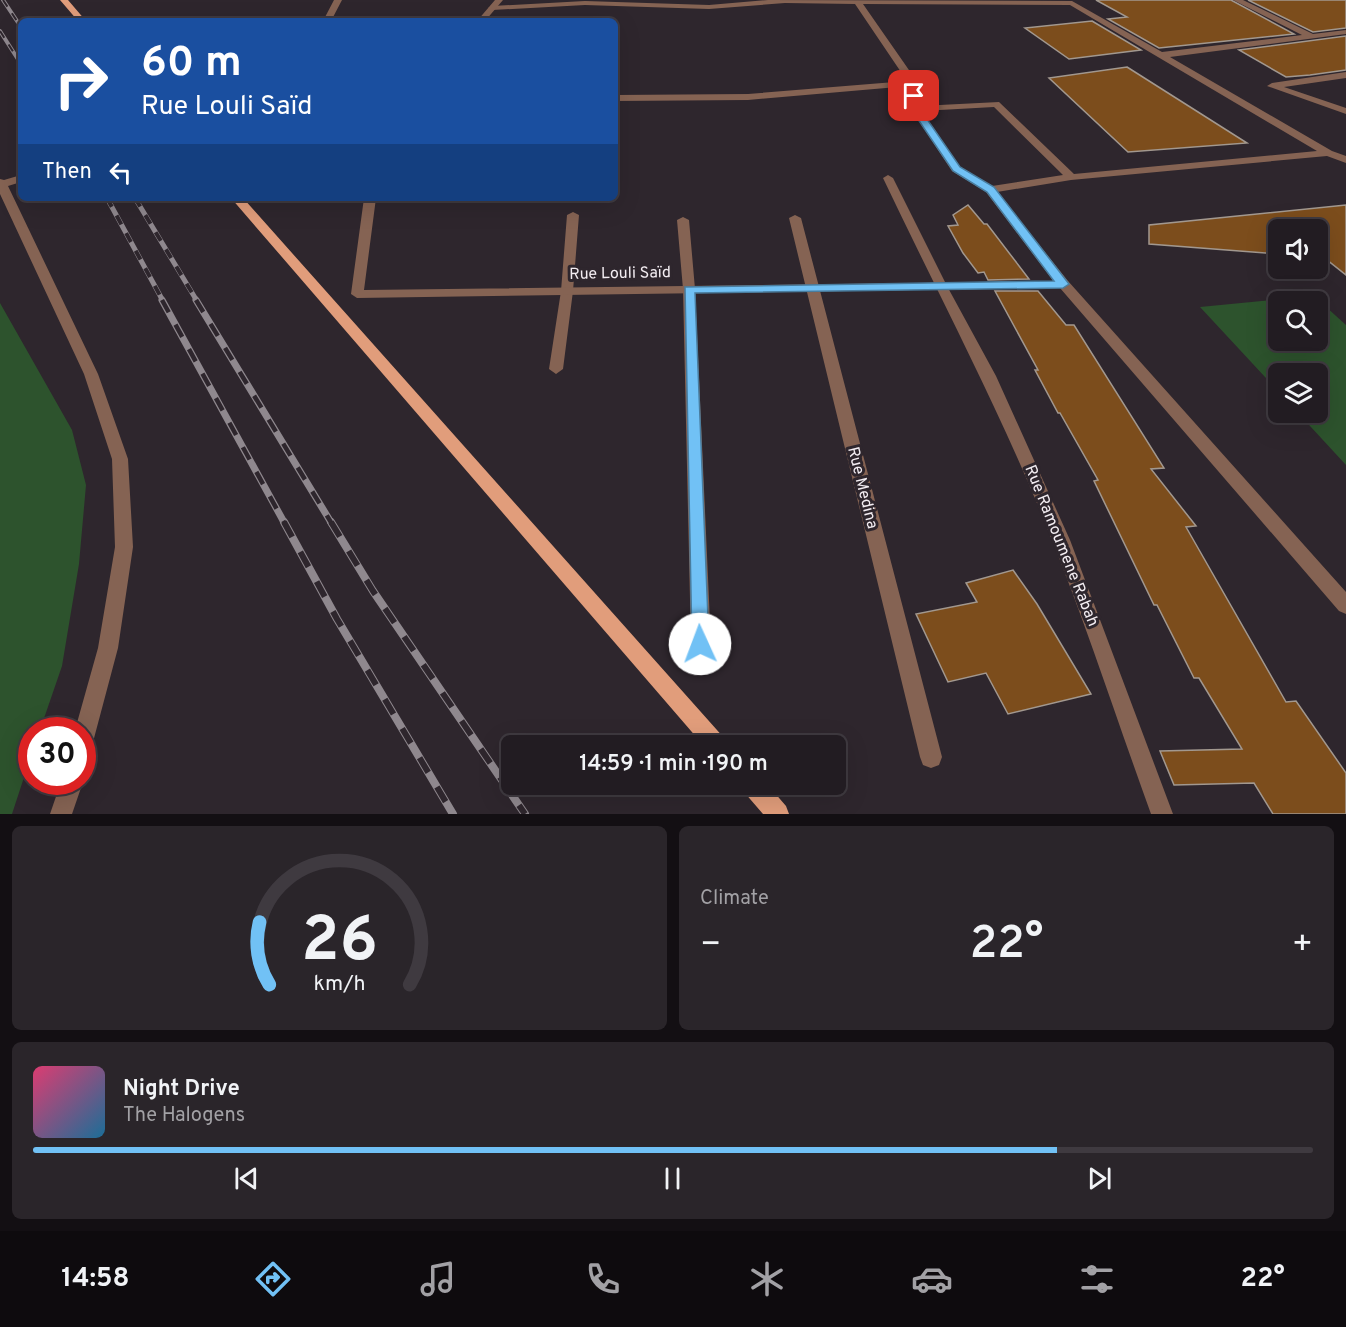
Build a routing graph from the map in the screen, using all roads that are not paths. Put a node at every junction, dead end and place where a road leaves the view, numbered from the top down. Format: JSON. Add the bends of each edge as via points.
{"nodes":[{"id":1,"x":64,"y":0,"type":"edge"},
{"id":2,"x":338,"y":0,"type":"edge"},
{"id":3,"x":499,"y":0,"type":"edge"},
{"id":4,"x":553,"y":0,"type":"edge"},
{"id":5,"x":609,"y":0,"type":"edge"},
{"id":6,"x":785,"y":0,"type":"edge"},
{"id":7,"x":1237,"y":0,"type":"edge"},
{"id":8,"x":857,"y":1,"type":"edge"},
{"id":9,"x":585,"y":3,"type":"junction"},
{"id":10,"x":542,"y":4,"type":"junction"},
{"id":11,"x":492,"y":8,"type":"junction"},
{"id":12,"x":79,"y":18,"type":"edge"},
{"id":13,"x":329,"y":18,"type":"edge"},
{"id":14,"x":484,"y":18,"type":"edge"},
{"id":15,"x":1346,"y":32,"type":"edge"},
{"id":16,"x":1311,"y":36,"type":"junction"},
{"id":17,"x":1162,"y":55,"type":"junction"},
{"id":18,"x":1346,"y":75,"type":"edge"},
{"id":19,"x":913,"y":83,"type":"junction"},
{"id":20,"x":618,"y":98,"type":"edge"},
{"id":21,"x":916,"y":109,"type":"junction"},
{"id":22,"x":1346,"y":111,"type":"edge"},
{"id":23,"x":1328,"y":153,"type":"junction"},
{"id":24,"x":1346,"y":160,"type":"edge"},
{"id":25,"x":1071,"y":177,"type":"junction"},
{"id":26,"x":888,"y":178,"type":"dead end"},
{"id":27,"x":18,"y":179,"type":"edge"},
{"id":28,"x":1,"y":184,"type":"edge"},
{"id":29,"x":990,"y":190,"type":"junction"},
{"id":30,"x":240,"y":201,"type":"edge"},
{"id":31,"x":370,"y":201,"type":"edge"},
{"id":32,"x":573,"y":215,"type":"dead end"},
{"id":33,"x":795,"y":218,"type":"dead end"},
{"id":34,"x":682,"y":220,"type":"dead end"},
{"id":35,"x":1063,"y":284,"type":"junction"},
{"id":36,"x":941,"y":286,"type":"junction"},
{"id":37,"x":812,"y":288,"type":"junction"},
{"id":38,"x":689,"y":289,"type":"junction"},
{"id":39,"x":567,"y":291,"type":"junction"},
{"id":40,"x":556,"y":369,"type":"dead end"},
{"id":41,"x":1346,"y":605,"type":"edge"},
{"id":42,"x":700,"y":644,"type":"dead end"},
{"id":43,"x":89,"y":717,"type":"edge"},
{"id":44,"x":708,"y":735,"type":"edge"},
{"id":45,"x":931,"y":758,"type":"dead end"},
{"id":46,"x":68,"y":795,"type":"edge"},
{"id":47,"x":762,"y":795,"type":"edge"},
{"id":48,"x":61,"y":814,"type":"edge"},
{"id":49,"x":778,"y":814,"type":"edge"},
{"id":50,"x":1162,"y":814,"type":"edge"}],
"edges":[{"from":1,"to":12,"type":"main road"},
{"from":2,"to":13,"type":"street"},
{"from":3,"to":11,"type":"street"},
{"from":4,"to":10,"type":"street"},
{"from":5,"to":9,"type":"street"},
{"from":6,"to":8,"type":"street"},
{"from":6,"to":9,"type":"street","via":[[709,7]]},
{"from":7,"to":16,"type":"street"},
{"from":8,"to":17,"type":"street","via":[[1072,3]]},
{"from":8,"to":19,"type":"street"},
{"from":9,"to":10,"type":"street"},
{"from":10,"to":11,"type":"street"},
{"from":11,"to":14,"type":"street"},
{"from":15,"to":16,"type":"street"},
{"from":16,"to":17,"type":"street"},
{"from":17,"to":23,"type":"street"},
{"from":18,"to":22,"type":"street","via":[[1272,86]]},
{"from":19,"to":20,"type":"street","via":[[748,97]]},
{"from":19,"to":21,"type":"street"},
{"from":21,"to":25,"type":"street","via":[[996,104]]},
{"from":21,"to":29,"type":"street","via":[[956,169]]},
{"from":23,"to":24,"type":"street"},
{"from":23,"to":25,"type":"street"},
{"from":25,"to":29,"type":"street"},
{"from":26,"to":36,"type":"street","name":"Rue Ramoumene Rabah"},
{"from":27,"to":28,"type":"street"},
{"from":28,"to":43,"type":"street","via":[[91,374],[120,459],[124,546],[108,648]]},
{"from":29,"to":35,"type":"street"},
{"from":30,"to":44,"type":"main road"},
{"from":31,"to":39,"type":"street","name":"Rue Louli Saïd","via":[[357,294]]},
{"from":32,"to":39,"type":"street"},
{"from":33,"to":37,"type":"street","name":"Rue Medina"},
{"from":34,"to":38,"type":"street"},
{"from":35,"to":36,"type":"street","name":"Rue Louli Saïd"},
{"from":35,"to":41,"type":"street"},
{"from":36,"to":37,"type":"street","name":"Rue Louli Saïd"},
{"from":36,"to":50,"type":"street","name":"Rue Ramoumene Rabah","via":[[989,376],[1061,540]]},
{"from":37,"to":38,"type":"street","name":"Rue Louli Saïd"},
{"from":37,"to":45,"type":"street","name":"Rue Medina"},
{"from":38,"to":39,"type":"street","name":"Rue Louli Saïd"},
{"from":38,"to":42,"type":"street"},
{"from":39,"to":40,"type":"street"},
{"from":46,"to":48,"type":"street"},
{"from":47,"to":49,"type":"main road"}]}
